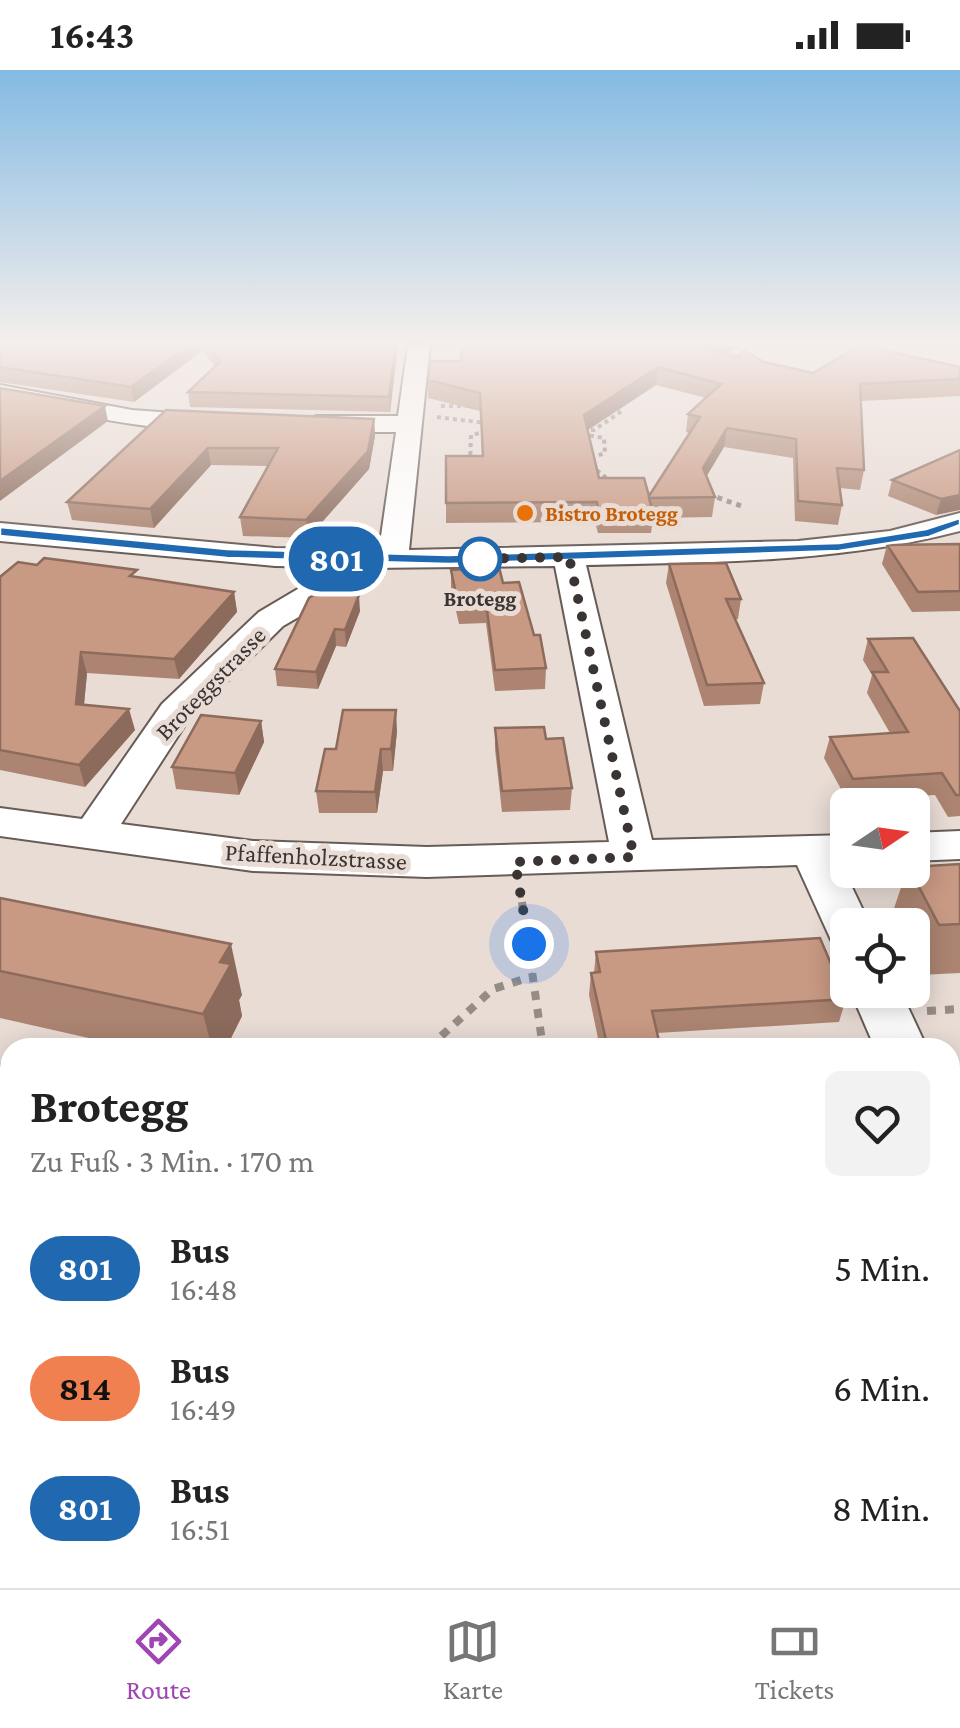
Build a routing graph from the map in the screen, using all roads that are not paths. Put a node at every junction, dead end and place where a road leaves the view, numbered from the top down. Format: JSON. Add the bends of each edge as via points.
{"nodes":[{"id":1,"x":131,"y":416,"type":"edge"},
{"id":2,"x":421,"y":416,"type":"joint"},
{"id":3,"x":283,"y":424,"type":"edge"},
{"id":4,"x":247,"y":425,"type":"edge"},
{"id":5,"x":960,"y":522,"type":"edge"},
{"id":6,"x":0,"y":532,"type":"edge"},
{"id":7,"x":569,"y":557,"type":"junction"},
{"id":8,"x":354,"y":560,"type":"junction"},
{"id":9,"x":392,"y":560,"type":"junction"},
{"id":10,"x":7,"y":833,"type":"edge"},
{"id":11,"x":92,"y":836,"type":"junction"},
{"id":12,"x":960,"y":845,"type":"edge"},
{"id":13,"x":930,"y":846,"type":"edge"},
{"id":14,"x":830,"y":850,"type":"edge"},
{"id":15,"x":634,"y":857,"type":"junction"},
{"id":16,"x":883,"y":1008,"type":"edge"},
{"id":17,"x":897,"y":1038,"type":"edge"}],
"edges":[{"from":1,"to":4,"type":"street"},
{"from":2,"to":3,"type":"street"},
{"from":2,"to":9,"type":"street"},
{"from":5,"to":7,"type":"street","via":[[839,547]]},
{"from":6,"to":8,"type":"street"},
{"from":7,"to":9,"type":"street"},
{"from":7,"to":15,"type":"street"},
{"from":8,"to":9,"type":"street"},
{"from":8,"to":11,"type":"street","name":"Broteggstrasse","via":[[338,581],[271,619],[174,712]]},
{"from":10,"to":11,"type":"street","name":"Pfaffenholzstrasse"},
{"from":11,"to":15,"type":"street","name":"Pfaffenholzstrasse","via":[[253,856],[515,862]]},
{"from":12,"to":13,"type":"street"},
{"from":14,"to":15,"type":"street","name":"Pfaffenholzstrasse"},
{"from":16,"to":17,"type":"street"}]}
